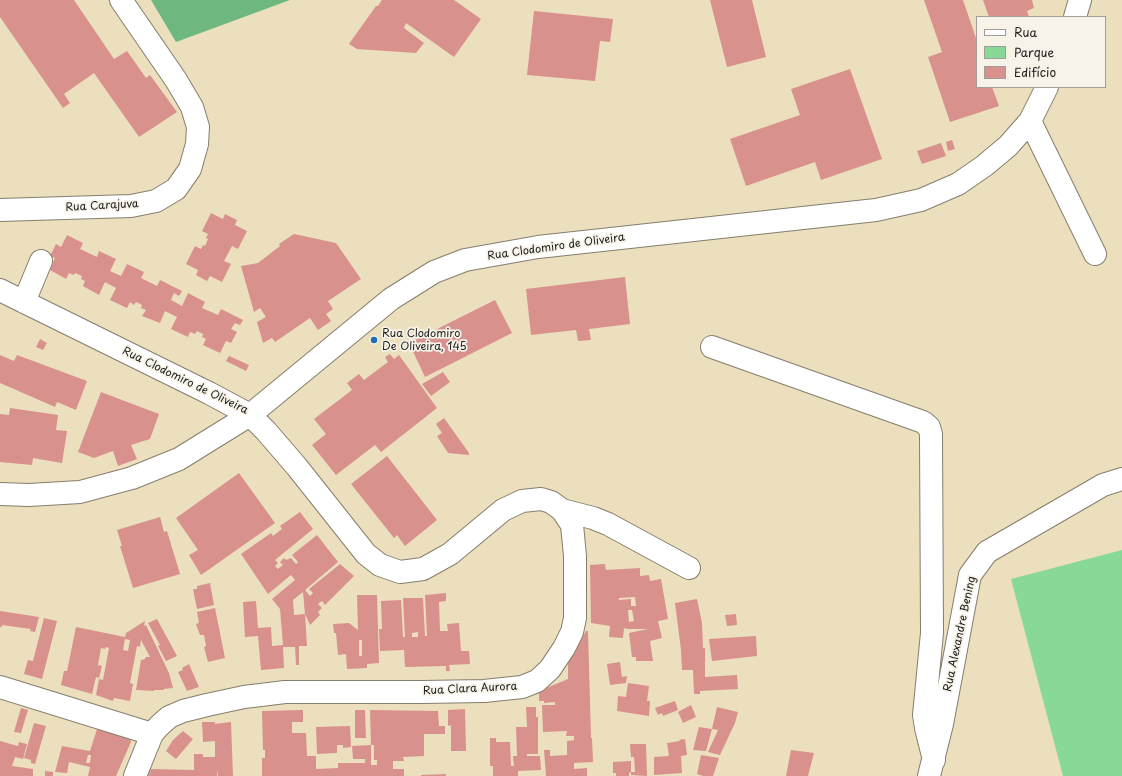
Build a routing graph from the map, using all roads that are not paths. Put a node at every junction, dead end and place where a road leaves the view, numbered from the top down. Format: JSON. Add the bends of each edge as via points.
{"nodes":[{"id":1,"x":121,"y":0,"type":"edge"},
{"id":2,"x":1080,"y":0,"type":"edge"},
{"id":3,"x":1075,"y":16,"type":"edge"},
{"id":4,"x":1046,"y":88,"type":"edge"},
{"id":5,"x":1030,"y":121,"type":"junction"},
{"id":6,"x":0,"y":210,"type":"edge"},
{"id":7,"x":1095,"y":254,"type":"dead end"},
{"id":8,"x":41,"y":261,"type":"dead end"},
{"id":9,"x":0,"y":290,"type":"edge"},
{"id":10,"x":24,"y":302,"type":"junction"},
{"id":11,"x":712,"y":347,"type":"dead end"},
{"id":12,"x":250,"y":415,"type":"junction"},
{"id":13,"x":1122,"y":479,"type":"edge"},
{"id":14,"x":0,"y":494,"type":"edge"},
{"id":15,"x":562,"y":510,"type":"junction"},
{"id":16,"x":689,"y":568,"type":"dead end"},
{"id":17,"x":0,"y":687,"type":"edge"},
{"id":18,"x":152,"y":734,"type":"junction"},
{"id":19,"x":931,"y":768,"type":"edge"},
{"id":20,"x":135,"y":776,"type":"edge"}],
"edges":[{"from":1,"to":6,"type":"street","name":"Rua Carajuva","via":[[192,107],[198,127],[197,144],[190,169],[176,189],[156,201],[131,206]]},
{"from":2,"to":3,"type":"street"},
{"from":4,"to":5,"type":"street","name":"Rua Clodomiro de Oliveira"},
{"from":5,"to":7,"type":"street"},
{"from":5,"to":12,"type":"street","name":"Rua Clodomiro de Oliveira","via":[[1008,146],[984,166],[958,184],[921,200],[876,210],[538,247],[465,260],[434,272],[390,299]]},
{"from":8,"to":10,"type":"street"},
{"from":9,"to":10,"type":"street","name":"Rua Clodomiro de Oliveira"},
{"from":10,"to":12,"type":"street","name":"Rua Clodomiro de Oliveira","via":[[210,392]]},
{"from":11,"to":19,"type":"street","via":[[923,422],[929,427],[932,632],[924,716]]},
{"from":12,"to":14,"type":"street","via":[[180,459],[132,478],[80,492]]},
{"from":12,"to":15,"type":"street","name":"Rua Clara Aurora","via":[[297,467],[366,554],[380,565],[400,572],[423,569],[450,554],[503,510],[522,501],[541,499]]},
{"from":13,"to":19,"type":"street","name":"Rua Alexandre Bening","via":[[1103,485],[987,552],[970,575],[942,724]]},
{"from":15,"to":16,"type":"street","via":[[608,524]]},
{"from":15,"to":18,"type":"street","name":"Rua Clara Aurora","via":[[572,525],[575,618],[572,632],[564,648],[550,669],[537,681],[522,687],[491,690],[285,692],[244,697],[183,711],[169,718]]},
{"from":17,"to":18,"type":"street"},
{"from":18,"to":20,"type":"street","name":"Rua Clara Aurora"}]}
